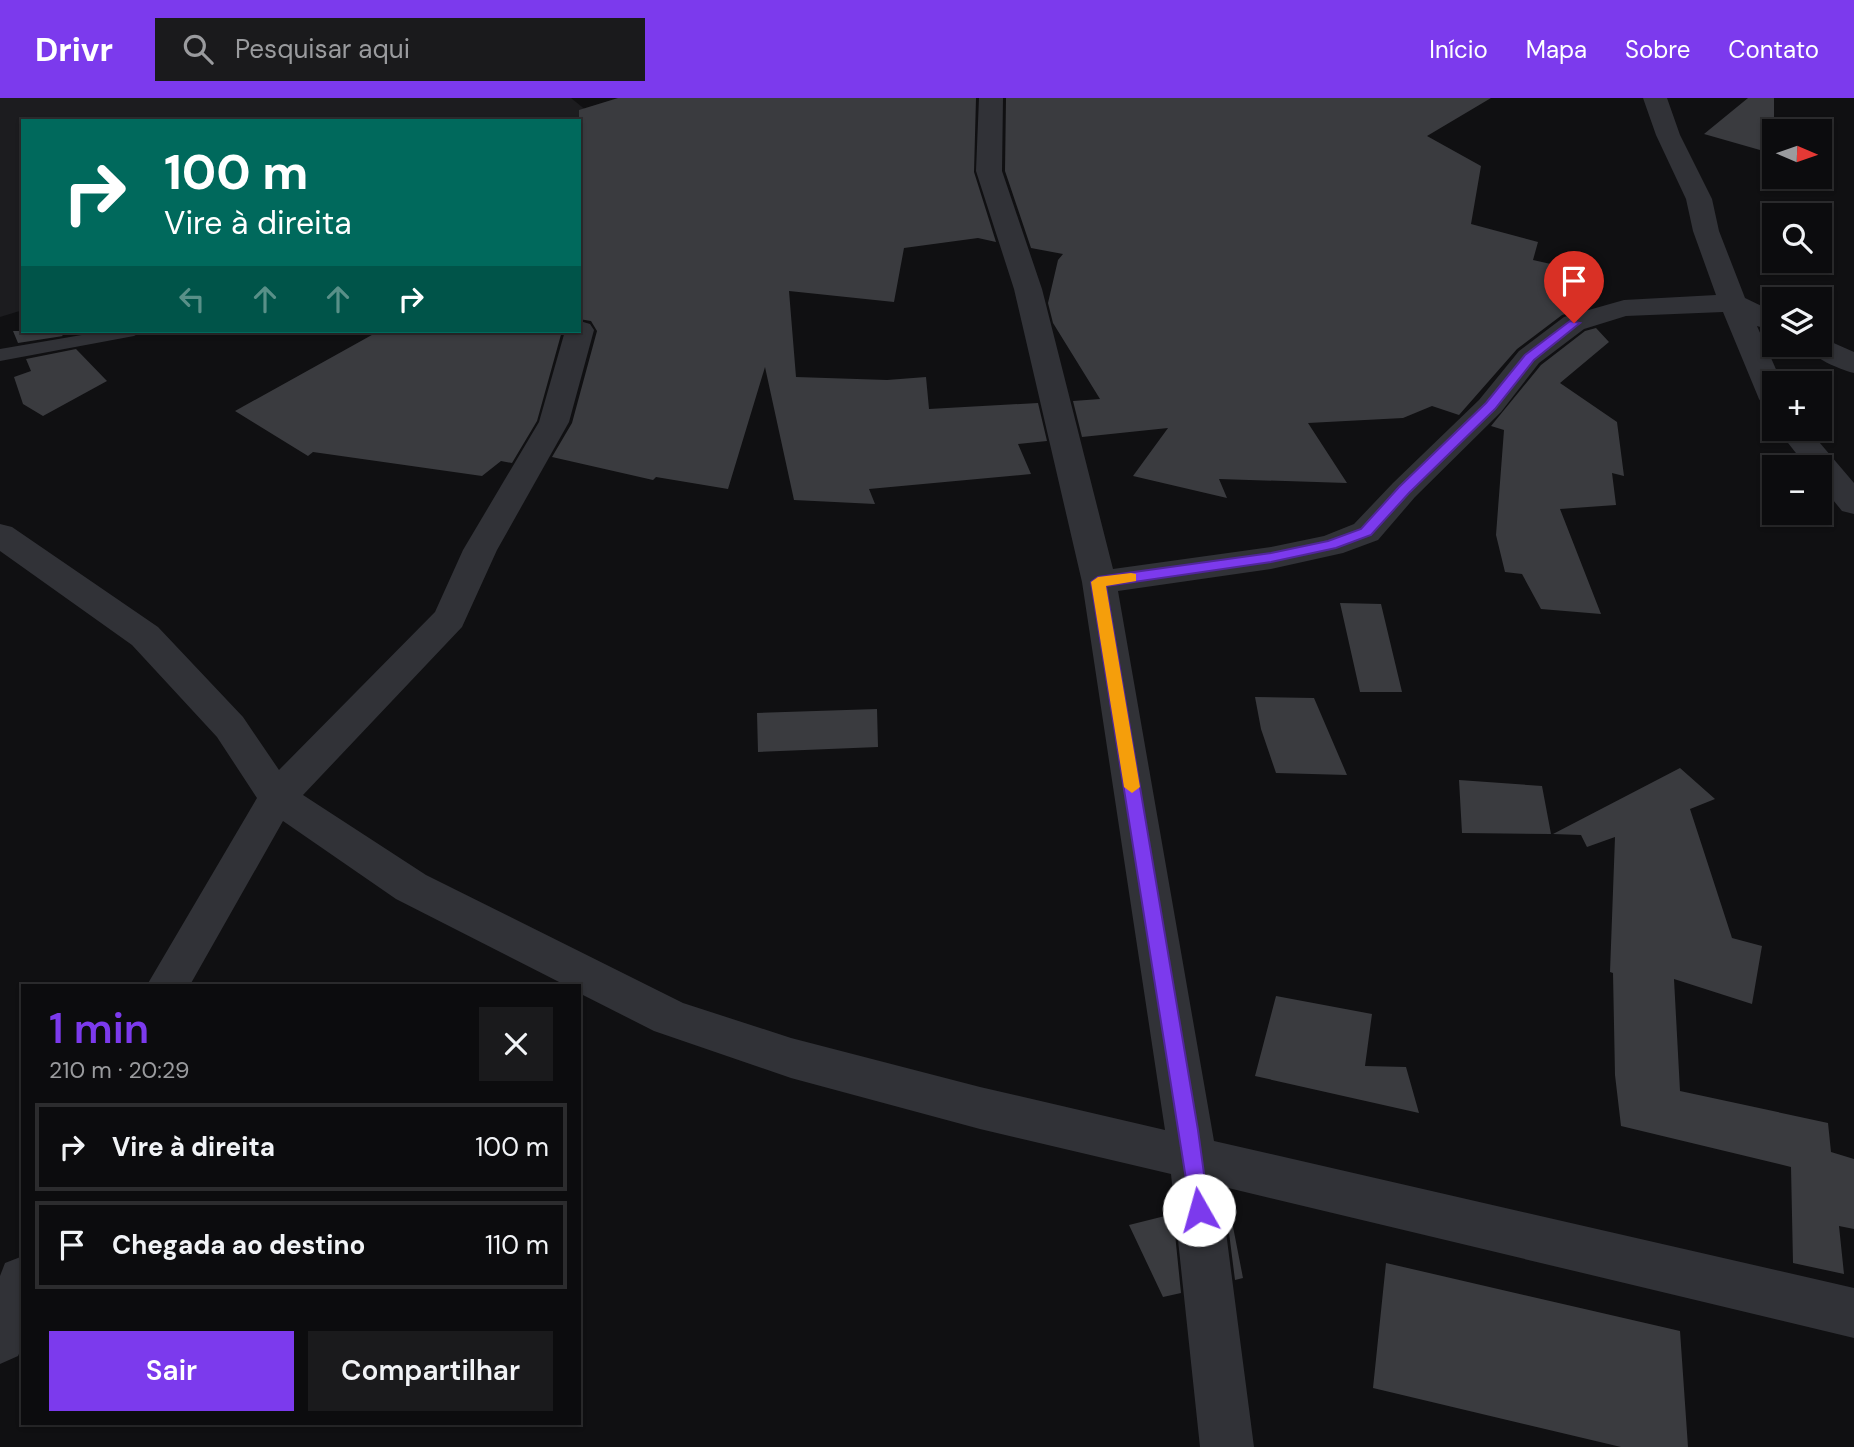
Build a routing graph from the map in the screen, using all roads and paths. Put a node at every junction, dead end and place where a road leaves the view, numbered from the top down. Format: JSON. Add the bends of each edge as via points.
{"nodes":[{"id":1,"x":991,"y":98,"type":"edge"},
{"id":2,"x":1655,"y":98,"type":"edge"},
{"id":3,"x":1733,"y":303,"type":"junction"},
{"id":4,"x":1762,"y":317,"type":"edge"},
{"id":5,"x":123,"y":333,"type":"edge"},
{"id":6,"x":579,"y":333,"type":"edge"},
{"id":7,"x":1832,"y":352,"type":"edge"},
{"id":8,"x":0,"y":355,"type":"edge"},
{"id":9,"x":1854,"y":363,"type":"edge"},
{"id":10,"x":1762,"y":371,"type":"edge"},
{"id":11,"x":1802,"y":441,"type":"edge"},
{"id":12,"x":1854,"y":504,"type":"edge"},
{"id":13,"x":0,"y":535,"type":"edge"},
{"id":14,"x":1098,"y":582,"type":"junction"},
{"id":15,"x":277,"y":797,"type":"junction"},
{"id":16,"x":169,"y":984,"type":"edge"},
{"id":17,"x":1193,"y":1158,"type":"junction"},
{"id":18,"x":21,"y":1285,"type":"edge"},
{"id":19,"x":1854,"y":1313,"type":"edge"},
{"id":20,"x":0,"y":1338,"type":"edge"},
{"id":21,"x":1227,"y":1447,"type":"edge"}],
"edges":[{"from":1,"to":14,"type":"street","via":[[989,171],[1028,289]]},
{"from":2,"to":3,"type":"street","via":[[1699,199]]},
{"from":3,"to":4,"type":"street"},
{"from":3,"to":10,"type":"street"},
{"from":3,"to":14,"type":"street","via":[[1625,308],[1574,323],[1529,358],[1490,406],[1366,532],[1271,558]]},
{"from":5,"to":8,"type":"lane"},
{"from":6,"to":15,"type":"street","via":[[554,422],[480,550],[450,618]]},
{"from":7,"to":9,"type":"street"},
{"from":11,"to":12,"type":"street"},
{"from":13,"to":15,"type":"street","via":[[145,636],[230,727]]},
{"from":14,"to":17,"type":"street"},
{"from":15,"to":16,"type":"street"},
{"from":15,"to":17,"type":"street","via":[[411,887],[670,1018],[805,1062]]},
{"from":17,"to":19,"type":"street"},
{"from":17,"to":21,"type":"street"},
{"from":18,"to":20,"type":"street"}]}
